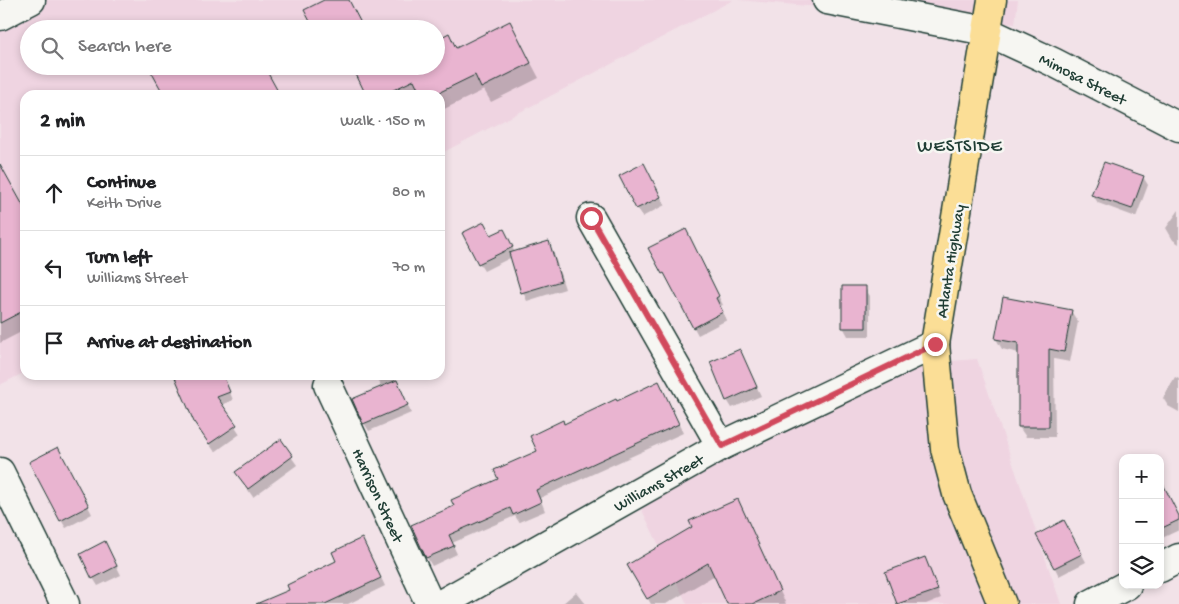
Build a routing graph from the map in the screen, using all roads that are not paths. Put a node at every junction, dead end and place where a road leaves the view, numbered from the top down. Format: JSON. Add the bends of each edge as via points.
{"nodes":[{"id":1,"x":31,"y":0,"type":"edge"},
{"id":2,"x":827,"y":0,"type":"edge"},
{"id":3,"x":992,"y":0,"type":"edge"},
{"id":4,"x":0,"y":16,"type":"edge"},
{"id":5,"x":986,"y":31,"type":"junction"},
{"id":6,"x":1179,"y":127,"type":"edge"},
{"id":7,"x":591,"y":218,"type":"dead end"},
{"id":8,"x":935,"y":344,"type":"junction"},
{"id":9,"x":328,"y":385,"type":"dead end"},
{"id":10,"x":722,"y":446,"type":"junction"},
{"id":11,"x":0,"y":472,"type":"edge"},
{"id":12,"x":1179,"y":558,"type":"edge"},
{"id":13,"x":1164,"y":566,"type":"edge"},
{"id":14,"x":1119,"y":589,"type":"edge"},
{"id":15,"x":65,"y":604,"type":"edge"},
{"id":16,"x":430,"y":604,"type":"edge"},
{"id":17,"x":441,"y":604,"type":"edge"},
{"id":18,"x":1002,"y":604,"type":"edge"},
{"id":19,"x":1091,"y":604,"type":"edge"}],
"edges":[{"from":1,"to":4,"type":"street"},
{"from":2,"to":5,"type":"street","name":"Mimosa Street"},
{"from":3,"to":5,"type":"main road","name":"Atlanta Highway"},
{"from":5,"to":6,"type":"street","name":"Mimosa Street"},
{"from":5,"to":8,"type":"main road","name":"Atlanta Highway"},
{"from":7,"to":10,"type":"street"},
{"from":8,"to":10,"type":"street","name":"Williams Street"},
{"from":8,"to":18,"type":"main road","name":"Atlanta Highway","via":[[945,449],[957,494]]},
{"from":9,"to":16,"type":"street","name":"Harrison Street"},
{"from":10,"to":17,"type":"street","name":"Williams Street"},
{"from":11,"to":15,"type":"street"},
{"from":12,"to":13,"type":"street"},
{"from":14,"to":19,"type":"street"}]}
